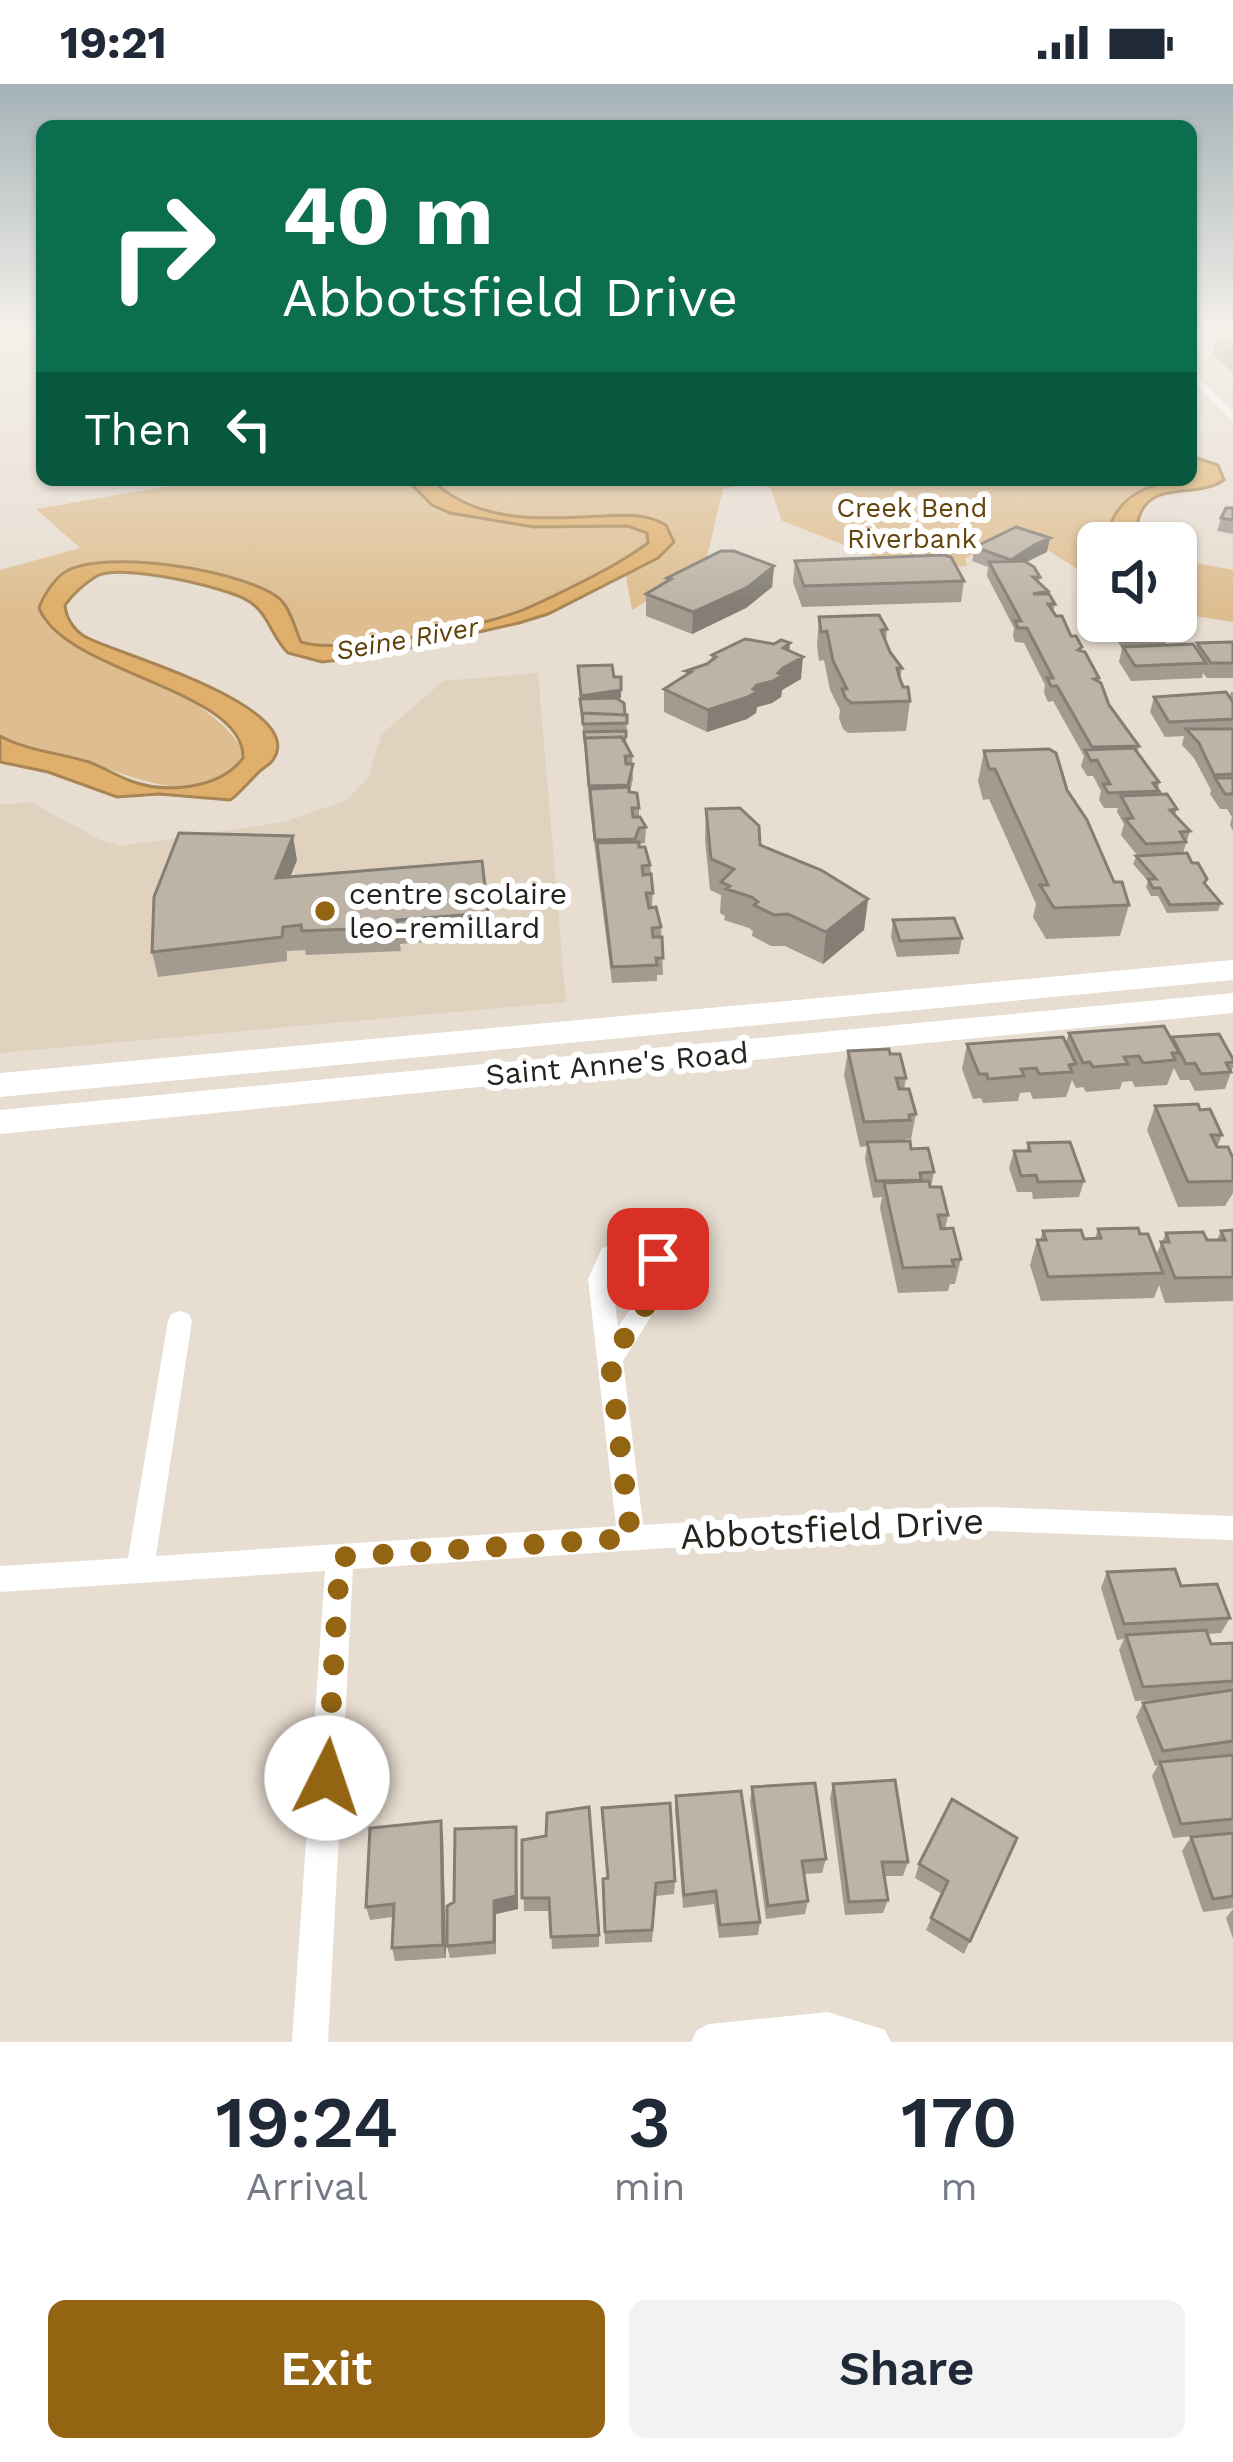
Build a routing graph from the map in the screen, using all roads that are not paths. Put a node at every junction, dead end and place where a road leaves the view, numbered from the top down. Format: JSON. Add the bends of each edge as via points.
{"nodes":[{"id":1,"x":1233,"y":970,"type":"edge"},
{"id":2,"x":1227,"y":1005,"type":"edge"},
{"id":3,"x":0,"y":1085,"type":"edge"},
{"id":4,"x":0,"y":1122,"type":"edge"},
{"id":5,"x":180,"y":1321,"type":"dead end"},
{"id":6,"x":610,"y":1360,"type":"dead end"},
{"id":7,"x":1233,"y":1528,"type":"edge"},
{"id":8,"x":631,"y":1538,"type":"junction"},
{"id":9,"x":340,"y":1557,"type":"junction"},
{"id":10,"x":140,"y":1570,"type":"junction"},
{"id":11,"x":0,"y":1579,"type":"edge"},
{"id":12,"x":310,"y":2042,"type":"edge"},
{"id":13,"x":709,"y":2042,"type":"edge"},
{"id":14,"x":873,"y":2042,"type":"edge"}],
"edges":[{"from":1,"to":3,"type":"main road","name":"Saint Anne's Road"},
{"from":2,"to":4,"type":"main road","name":"Saint Anne's Road"},
{"from":5,"to":10,"type":"street"},
{"from":6,"to":8,"type":"street"},
{"from":7,"to":8,"type":"street","name":"Abbotsfield Drive","via":[[992,1519]]},
{"from":8,"to":9,"type":"street","name":"Abbotsfield Drive"},
{"from":9,"to":10,"type":"street","name":"Abbotsfield Drive"},
{"from":9,"to":12,"type":"street"},
{"from":10,"to":11,"type":"street","name":"Abbotsfield Drive"},
{"from":13,"to":14,"type":"street","via":[[828,2030]]}]}
